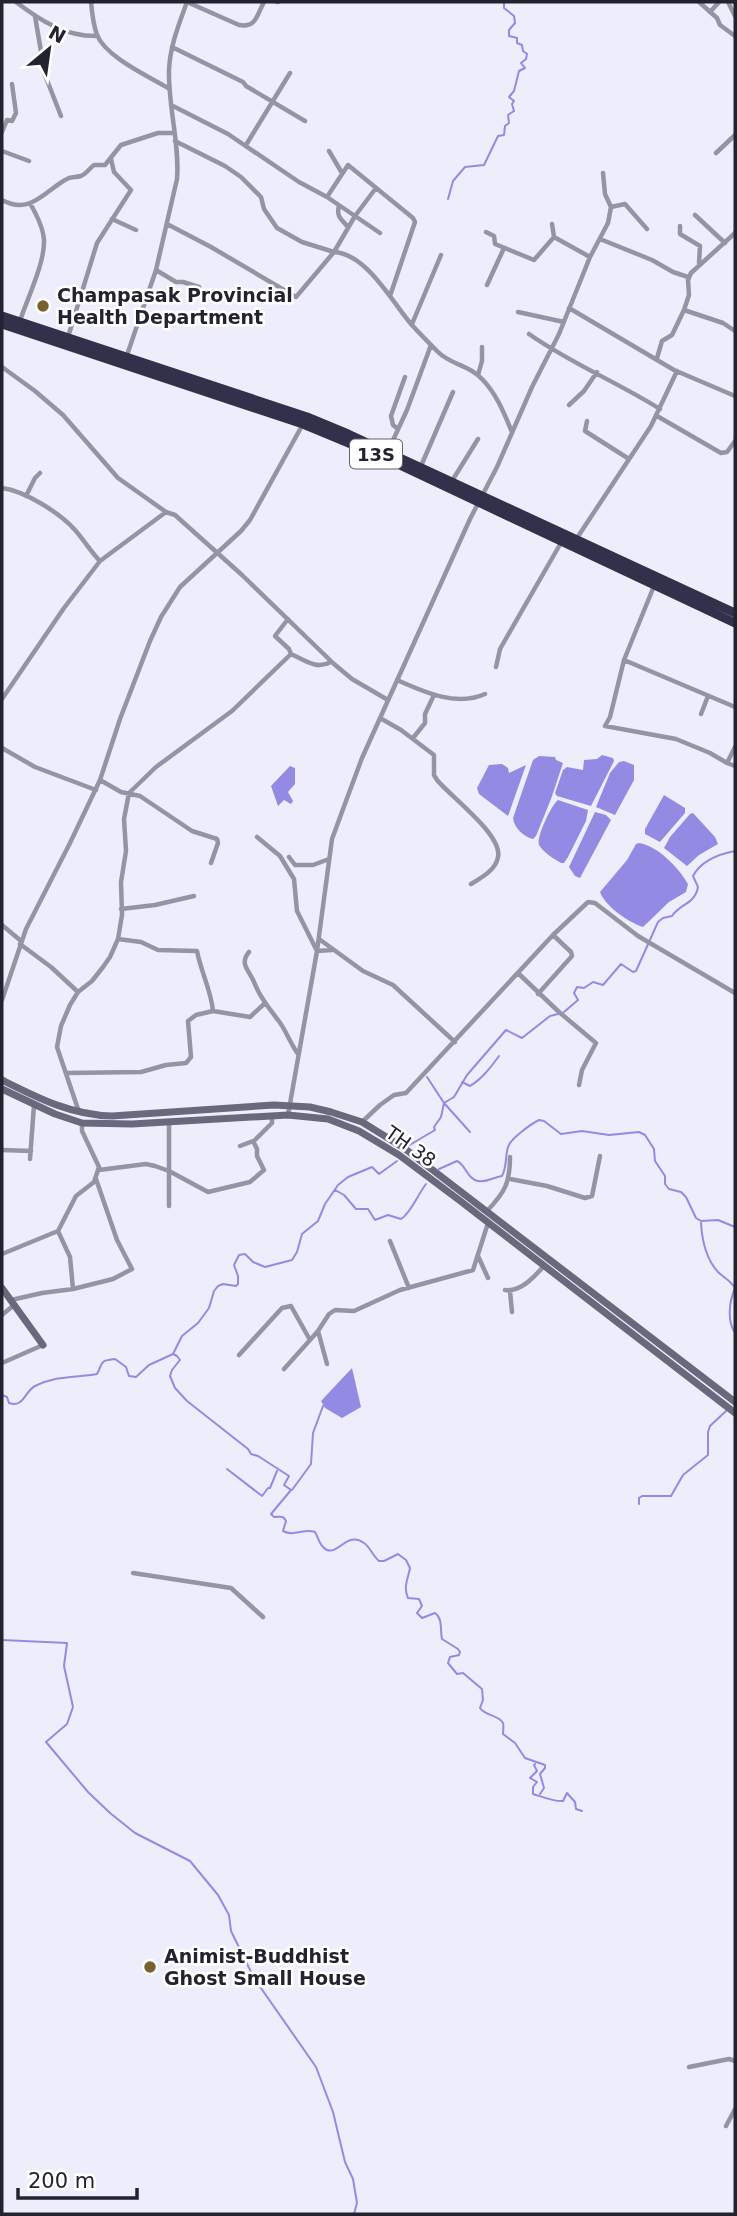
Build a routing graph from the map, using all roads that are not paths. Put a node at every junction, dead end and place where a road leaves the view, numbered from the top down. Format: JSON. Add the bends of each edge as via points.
{"nodes":[{"id":1,"x":16,"y":2,"type":"edge"},
{"id":2,"x":91,"y":2,"type":"edge"},
{"id":3,"x":187,"y":2,"type":"edge"},
{"id":4,"x":264,"y":2,"type":"edge"},
{"id":5,"x":699,"y":2,"type":"edge"},
{"id":6,"x":719,"y":2,"type":"edge"},
{"id":7,"x":728,"y":2,"type":"edge"},
{"id":8,"x":710,"y":12,"type":"junction"},
{"id":9,"x":35,"y":16,"type":"junction"},
{"id":10,"x":735,"y":16,"type":"edge"},
{"id":11,"x":98,"y":36,"type":"junction"},
{"id":12,"x":735,"y":36,"type":"edge"},
{"id":13,"x":172,"y":47,"type":"junction"},
{"id":14,"x":290,"y":72,"type":"dead end"},
{"id":15,"x":12,"y":84,"type":"dead end"},
{"id":16,"x":169,"y":89,"type":"junction"},
{"id":17,"x":273,"y":103,"type":"junction"},
{"id":18,"x":171,"y":105,"type":"junction"},
{"id":19,"x":61,"y":116,"type":"dead end"},
{"id":20,"x":305,"y":121,"type":"dead end"},
{"id":21,"x":2,"y":132,"type":"edge"},
{"id":22,"x":173,"y":133,"type":"junction"},
{"id":23,"x":734,"y":139,"type":"edge"},
{"id":24,"x":174,"y":141,"type":"junction"},
{"id":25,"x":246,"y":145,"type":"junction"},
{"id":26,"x":2,"y":150,"type":"edge"},
{"id":27,"x":329,"y":151,"type":"dead end"},
{"id":28,"x":716,"y":152,"type":"dead end"},
{"id":29,"x":111,"y":159,"type":"junction"},
{"id":30,"x":29,"y":161,"type":"dead end"},
{"id":31,"x":342,"y":173,"type":"junction"},
{"id":32,"x":603,"y":173,"type":"dead end"},
{"id":33,"x":376,"y":188,"type":"junction"},
{"id":34,"x":327,"y":197,"type":"junction"},
{"id":35,"x":2,"y":200,"type":"edge"},
{"id":36,"x":30,"y":203,"type":"junction"},
{"id":37,"x":339,"y":206,"type":"junction"},
{"id":38,"x":611,"y":207,"type":"junction"},
{"id":39,"x":695,"y":215,"type":"dead end"},
{"id":40,"x":355,"y":216,"type":"junction"},
{"id":41,"x":112,"y":219,"type":"junction"},
{"id":42,"x":167,"y":224,"type":"junction"},
{"id":43,"x":552,"y":224,"type":"dead end"},
{"id":44,"x":680,"y":226,"type":"dead end"},
{"id":45,"x":348,"y":227,"type":"junction"},
{"id":46,"x":647,"y":229,"type":"dead end"},
{"id":47,"x":136,"y":230,"type":"dead end"},
{"id":48,"x":486,"y":232,"type":"dead end"},
{"id":49,"x":380,"y":233,"type":"dead end"},
{"id":50,"x":735,"y":233,"type":"edge"},
{"id":51,"x":554,"y":237,"type":"junction"},
{"id":52,"x":600,"y":239,"type":"junction"},
{"id":53,"x":724,"y":243,"type":"junction"},
{"id":54,"x":504,"y":248,"type":"junction"},
{"id":55,"x":334,"y":253,"type":"junction"},
{"id":56,"x":441,"y":255,"type":"dead end"},
{"id":57,"x":590,"y":257,"type":"junction"},
{"id":58,"x":699,"y":264,"type":"junction"},
{"id":59,"x":156,"y":270,"type":"junction"},
{"id":60,"x":688,"y":277,"type":"junction"},
{"id":61,"x":487,"y":285,"type":"dead end"},
{"id":62,"x":199,"y":287,"type":"dead end"},
{"id":63,"x":390,"y":297,"type":"junction"},
{"id":64,"x":569,"y":308,"type":"junction"},
{"id":65,"x":684,"y":310,"type":"junction"},
{"id":66,"x":518,"y":312,"type":"dead end"},
{"id":67,"x":2,"y":317,"type":"edge"},
{"id":68,"x":20,"y":322,"type":"junction"},
{"id":69,"x":564,"y":322,"type":"junction"},
{"id":70,"x":2,"y":324,"type":"edge"},
{"id":71,"x":412,"y":325,"type":"junction"},
{"id":72,"x":735,"y":331,"type":"edge"},
{"id":73,"x":529,"y":334,"type":"dead end"},
{"id":74,"x":68,"y":338,"type":"junction"},
{"id":75,"x":431,"y":345,"type":"junction"},
{"id":76,"x":482,"y":347,"type":"dead end"},
{"id":77,"x":552,"y":350,"type":"junction"},
{"id":78,"x":657,"y":358,"type":"junction"},
{"id":79,"x":125,"y":362,"type":"junction"},
{"id":80,"x":2,"y":367,"type":"edge"},
{"id":81,"x":677,"y":371,"type":"junction"},
{"id":82,"x":597,"y":372,"type":"junction"},
{"id":83,"x":478,"y":375,"type":"junction"},
{"id":84,"x":405,"y":377,"type":"dead end"},
{"id":85,"x":453,"y":392,"type":"dead end"},
{"id":86,"x":735,"y":396,"type":"edge"},
{"id":87,"x":569,"y":405,"type":"dead end"},
{"id":88,"x":660,"y":409,"type":"junction"},
{"id":89,"x":657,"y":416,"type":"junction"},
{"id":90,"x":305,"y":421,"type":"junction"},
{"id":91,"x":587,"y":421,"type":"dead end"},
{"id":92,"x":398,"y":429,"type":"junction"},
{"id":93,"x":512,"y":433,"type":"junction"},
{"id":94,"x":478,"y":439,"type":"dead end"},
{"id":95,"x":735,"y":441,"type":"edge"},
{"id":96,"x":373,"y":448,"type":"junction"},
{"id":97,"x":388,"y":451,"type":"junction"},
{"id":98,"x":629,"y":459,"type":"junction"},
{"id":99,"x":421,"y":466,"type":"junction"},
{"id":100,"x":40,"y":473,"type":"dead end"},
{"id":101,"x":452,"y":481,"type":"junction"},
{"id":102,"x":2,"y":488,"type":"edge"},
{"id":103,"x":26,"y":496,"type":"junction"},
{"id":104,"x":480,"y":499,"type":"junction"},
{"id":105,"x":166,"y":512,"type":"junction"},
{"id":106,"x":562,"y":541,"type":"junction"},
{"id":107,"x":574,"y":543,"type":"junction"},
{"id":108,"x":217,"y":552,"type":"junction"},
{"id":109,"x":100,"y":561,"type":"junction"},
{"id":110,"x":654,"y":585,"type":"junction"},
{"id":111,"x":735,"y":613,"type":"edge"},
{"id":112,"x":288,"y":619,"type":"junction"},
{"id":113,"x":735,"y":622,"type":"edge"},
{"id":114,"x":291,"y":654,"type":"junction"},
{"id":115,"x":624,"y":660,"type":"junction"},
{"id":116,"x":331,"y":662,"type":"junction"},
{"id":117,"x":496,"y":667,"type":"dead end"},
{"id":118,"x":397,"y":680,"type":"junction"},
{"id":119,"x":485,"y":694,"type":"dead end"},
{"id":120,"x":434,"y":695,"type":"junction"},
{"id":121,"x":708,"y":696,"type":"junction"},
{"id":122,"x":2,"y":699,"type":"edge"},
{"id":123,"x":388,"y":700,"type":"junction"},
{"id":124,"x":735,"y":706,"type":"edge"},
{"id":125,"x":701,"y":714,"type":"dead end"},
{"id":126,"x":380,"y":718,"type":"junction"},
{"id":127,"x":412,"y":738,"type":"junction"},
{"id":128,"x":735,"y":747,"type":"edge"},
{"id":129,"x":2,"y":748,"type":"edge"},
{"id":130,"x":727,"y":763,"type":"junction"},
{"id":131,"x":735,"y":766,"type":"edge"},
{"id":132,"x":100,"y":780,"type":"junction"},
{"id":133,"x":96,"y":790,"type":"junction"},
{"id":134,"x":128,"y":793,"type":"junction"},
{"id":135,"x":257,"y":837,"type":"dead end"},
{"id":136,"x":289,"y":857,"type":"dead end"},
{"id":137,"x":330,"y":859,"type":"junction"},
{"id":138,"x":211,"y":863,"type":"dead end"},
{"id":139,"x":471,"y":884,"type":"dead end"},
{"id":140,"x":194,"y":896,"type":"dead end"},
{"id":141,"x":121,"y":909,"type":"junction"},
{"id":142,"x":2,"y":925,"type":"edge"},
{"id":143,"x":554,"y":935,"type":"junction"},
{"id":144,"x":318,"y":938,"type":"junction"},
{"id":145,"x":118,"y":939,"type":"junction"},
{"id":146,"x":20,"y":943,"type":"junction"},
{"id":147,"x":332,"y":950,"type":"junction"},
{"id":148,"x":317,"y":951,"type":"junction"},
{"id":149,"x":249,"y":952,"type":"dead end"},
{"id":150,"x":519,"y":974,"type":"junction"},
{"id":151,"x":78,"y":992,"type":"junction"},
{"id":152,"x":735,"y":993,"type":"edge"},
{"id":153,"x":538,"y":994,"type":"junction"},
{"id":154,"x":2,"y":1000,"type":"edge"},
{"id":155,"x":264,"y":1004,"type":"junction"},
{"id":156,"x":213,"y":1011,"type":"junction"},
{"id":157,"x":455,"y":1042,"type":"junction"},
{"id":158,"x":298,"y":1055,"type":"junction"},
{"id":159,"x":66,"y":1073,"type":"junction"},
{"id":160,"x":2,"y":1080,"type":"edge"},
{"id":161,"x":579,"y":1085,"type":"dead end"},
{"id":162,"x":2,"y":1089,"type":"edge"},
{"id":163,"x":34,"y":1104,"type":"junction"},
{"id":164,"x":289,"y":1105,"type":"junction"},
{"id":165,"x":79,"y":1113,"type":"junction"},
{"id":166,"x":272,"y":1114,"type":"junction"},
{"id":167,"x":288,"y":1115,"type":"junction"},
{"id":168,"x":101,"y":1120,"type":"junction"},
{"id":169,"x":169,"y":1121,"type":"junction"},
{"id":170,"x":362,"y":1122,"type":"junction"},
{"id":171,"x":82,"y":1123,"type":"junction"},
{"id":172,"x":253,"y":1141,"type":"junction"},
{"id":173,"x":240,"y":1146,"type":"dead end"},
{"id":174,"x":2,"y":1150,"type":"edge"},
{"id":175,"x":31,"y":1151,"type":"junction"},
{"id":176,"x":600,"y":1156,"type":"dead end"},
{"id":177,"x":510,"y":1157,"type":"dead end"},
{"id":178,"x":30,"y":1159,"type":"dead end"},
{"id":179,"x":99,"y":1170,"type":"junction"},
{"id":180,"x":169,"y":1171,"type":"junction"},
{"id":181,"x":96,"y":1179,"type":"junction"},
{"id":182,"x":510,"y":1179,"type":"junction"},
{"id":183,"x":461,"y":1197,"type":"junction"},
{"id":184,"x":169,"y":1206,"type":"dead end"},
{"id":185,"x":486,"y":1212,"type":"junction"},
{"id":186,"x":488,"y":1223,"type":"junction"},
{"id":187,"x":58,"y":1231,"type":"junction"},
{"id":188,"x":390,"y":1241,"type":"dead end"},
{"id":189,"x":2,"y":1254,"type":"edge"},
{"id":190,"x":477,"y":1255,"type":"junction"},
{"id":191,"x":544,"y":1266,"type":"junction"},
{"id":192,"x":488,"y":1278,"type":"dead end"},
{"id":193,"x":2,"y":1288,"type":"edge"},
{"id":194,"x":409,"y":1288,"type":"junction"},
{"id":195,"x":72,"y":1289,"type":"junction"},
{"id":196,"x":13,"y":1303,"type":"junction"},
{"id":197,"x":512,"y":1312,"type":"dead end"},
{"id":198,"x":2,"y":1315,"type":"edge"},
{"id":199,"x":318,"y":1331,"type":"junction"},
{"id":200,"x":310,"y":1340,"type":"junction"},
{"id":201,"x":43,"y":1345,"type":"joint"},
{"id":202,"x":239,"y":1355,"type":"dead end"},
{"id":203,"x":670,"y":1357,"type":"junction"},
{"id":204,"x":2,"y":1363,"type":"edge"},
{"id":205,"x":327,"y":1364,"type":"dead end"},
{"id":206,"x":284,"y":1368,"type":"dead end"},
{"id":207,"x":735,"y":1402,"type":"edge"},
{"id":208,"x":735,"y":1413,"type":"edge"},
{"id":209,"x":133,"y":1573,"type":"dead end"},
{"id":210,"x":263,"y":1617,"type":"dead end"},
{"id":211,"x":735,"y":2061,"type":"edge"},
{"id":212,"x":689,"y":2067,"type":"dead end"},
{"id":213,"x":735,"y":2109,"type":"edge"},
{"id":214,"x":726,"y":2126,"type":"dead end"}],
"edges":[{"from":1,"to":9,"type":"street"},
{"from":2,"to":11,"type":"street"},
{"from":3,"to":4,"type":"street","via":[[246,26],[255,21]]},
{"from":3,"to":13,"type":"street"},
{"from":5,"to":8,"type":"street"},
{"from":6,"to":8,"type":"street"},
{"from":7,"to":10,"type":"street"},
{"from":8,"to":12,"type":"street"},
{"from":9,"to":11,"type":"street","via":[[70,34]]},
{"from":9,"to":19,"type":"street","via":[[44,75]]},
{"from":11,"to":16,"type":"street","via":[[116,56]]},
{"from":13,"to":16,"type":"street"},
{"from":13,"to":17,"type":"street","via":[[243,82]]},
{"from":14,"to":17,"type":"street"},
{"from":15,"to":21,"type":"street","via":[[16,113]]},
{"from":16,"to":18,"type":"street"},
{"from":17,"to":20,"type":"street"},
{"from":17,"to":25,"type":"street"},
{"from":18,"to":22,"type":"street"},
{"from":18,"to":25,"type":"street"},
{"from":22,"to":24,"type":"street"},
{"from":22,"to":29,"type":"street","via":[[121,145]]},
{"from":23,"to":28,"type":"street"},
{"from":24,"to":42,"type":"street","via":[[178,166]]},
{"from":24,"to":55,"type":"street","via":[[241,177],[261,197],[277,228]]},
{"from":25,"to":34,"type":"street"},
{"from":26,"to":30,"type":"street"},
{"from":27,"to":31,"type":"street"},
{"from":29,"to":36,"type":"street","via":[[68,178]]},
{"from":29,"to":41,"type":"street","via":[[114,172],[131,190]]},
{"from":31,"to":33,"type":"street","via":[[348,165]]},
{"from":31,"to":34,"type":"street"},
{"from":32,"to":38,"type":"street"},
{"from":33,"to":40,"type":"street"},
{"from":33,"to":63,"type":"street","via":[[415,219]]},
{"from":34,"to":37,"type":"street"},
{"from":35,"to":36,"type":"street","via":[[12,206]]},
{"from":36,"to":68,"type":"street","via":[[44,240]]},
{"from":37,"to":40,"type":"street"},
{"from":37,"to":45,"type":"street","via":[[337,213]]},
{"from":38,"to":46,"type":"street","via":[[625,204]]},
{"from":38,"to":52,"type":"street"},
{"from":39,"to":53,"type":"street"},
{"from":40,"to":45,"type":"street"},
{"from":40,"to":49,"type":"street"},
{"from":41,"to":47,"type":"street"},
{"from":41,"to":74,"type":"street","via":[[97,243]]},
{"from":42,"to":55,"type":"street","via":[[296,296]]},
{"from":42,"to":59,"type":"street"},
{"from":43,"to":51,"type":"street"},
{"from":44,"to":58,"type":"street","via":[[680,234],[699,246]]},
{"from":45,"to":55,"type":"street"},
{"from":48,"to":54,"type":"street"},
{"from":50,"to":53,"type":"street"},
{"from":51,"to":54,"type":"street","via":[[534,260]]},
{"from":51,"to":57,"type":"street"},
{"from":52,"to":57,"type":"street"},
{"from":52,"to":60,"type":"street"},
{"from":53,"to":58,"type":"street"},
{"from":54,"to":61,"type":"street"},
{"from":55,"to":63,"type":"street","via":[[345,254],[366,268]]},
{"from":56,"to":71,"type":"street"},
{"from":57,"to":64,"type":"street"},
{"from":58,"to":60,"type":"street"},
{"from":59,"to":62,"type":"street","via":[[176,282]]},
{"from":59,"to":79,"type":"street"},
{"from":60,"to":65,"type":"street","via":[[690,291]]},
{"from":63,"to":71,"type":"street"},
{"from":64,"to":69,"type":"street"},
{"from":64,"to":78,"type":"street"},
{"from":65,"to":72,"type":"street"},
{"from":65,"to":78,"type":"street","via":[[672,335],[662,341]]},
{"from":66,"to":69,"type":"street"},
{"from":67,"to":68,"type":"highway","number":"13S"},
{"from":68,"to":74,"type":"highway","number":"13S"},
{"from":69,"to":77,"type":"street"},
{"from":70,"to":79,"type":"highway","number":"13S"},
{"from":71,"to":75,"type":"street"},
{"from":73,"to":77,"type":"street"},
{"from":74,"to":79,"type":"highway","number":"13S"},
{"from":75,"to":83,"type":"street"},
{"from":75,"to":92,"type":"street"},
{"from":76,"to":83,"type":"street"},
{"from":77,"to":82,"type":"street"},
{"from":77,"to":93,"type":"street"},
{"from":78,"to":81,"type":"street"},
{"from":79,"to":90,"type":"highway","number":"13S"},
{"from":80,"to":105,"type":"street","via":[[63,415],[118,478]]},
{"from":81,"to":86,"type":"street"},
{"from":81,"to":88,"type":"street"},
{"from":82,"to":87,"type":"street"},
{"from":82,"to":88,"type":"street"},
{"from":83,"to":93,"type":"street","via":[[494,394]]},
{"from":84,"to":92,"type":"street","via":[[391,416]]},
{"from":85,"to":99,"type":"street"},
{"from":88,"to":89,"type":"street"},
{"from":89,"to":95,"type":"street","via":[[721,453],[727,453]]},
{"from":89,"to":98,"type":"street"},
{"from":90,"to":96,"type":"highway","number":"13S"},
{"from":90,"to":108,"type":"street","via":[[250,520]]},
{"from":91,"to":98,"type":"street","via":[[585,432]]},
{"from":92,"to":97,"type":"street"},
{"from":93,"to":104,"type":"street"},
{"from":94,"to":101,"type":"street"},
{"from":96,"to":97,"type":"highway","number":"13S"},
{"from":96,"to":104,"type":"highway","number":"13S"},
{"from":97,"to":99,"type":"highway","number":"13S"},
{"from":98,"to":107,"type":"street"},
{"from":99,"to":101,"type":"highway","number":"13S"},
{"from":100,"to":103,"type":"street"},
{"from":101,"to":104,"type":"highway","number":"13S"},
{"from":102,"to":103,"type":"street"},
{"from":103,"to":109,"type":"street","via":[[68,523]]},
{"from":104,"to":106,"type":"highway","number":"13S"},
{"from":104,"to":107,"type":"highway","number":"13S"},
{"from":104,"to":118,"type":"street"},
{"from":105,"to":108,"type":"street"},
{"from":105,"to":109,"type":"street"},
{"from":106,"to":107,"type":"highway","number":"13S"},
{"from":106,"to":117,"type":"street","via":[[500,649]]},
{"from":107,"to":110,"type":"highway","number":"13S"},
{"from":107,"to":111,"type":"highway","number":"13S"},
{"from":108,"to":112,"type":"street"},
{"from":108,"to":132,"type":"street","via":[[180,587],[161,617]]},
{"from":109,"to":122,"type":"street"},
{"from":110,"to":113,"type":"highway","number":"13S"},
{"from":110,"to":115,"type":"street"},
{"from":112,"to":114,"type":"street","via":[[275,634]]},
{"from":112,"to":116,"type":"street"},
{"from":114,"to":116,"type":"street","via":[[314,665]]},
{"from":114,"to":134,"type":"street","via":[[232,711]]},
{"from":115,"to":121,"type":"street"},
{"from":115,"to":130,"type":"street","via":[[605,726],[676,739]]},
{"from":116,"to":123,"type":"street"},
{"from":118,"to":120,"type":"street"},
{"from":118,"to":123,"type":"street"},
{"from":119,"to":120,"type":"street","via":[[474,698]]},
{"from":120,"to":127,"type":"street","via":[[425,723]]},
{"from":121,"to":124,"type":"street"},
{"from":121,"to":125,"type":"street"},
{"from":123,"to":126,"type":"street"},
{"from":126,"to":127,"type":"street"},
{"from":126,"to":137,"type":"street","via":[[332,839]]},
{"from":127,"to":139,"type":"street","via":[[436,758],[436,780],[498,846],[494,867]]},
{"from":128,"to":130,"type":"street"},
{"from":129,"to":133,"type":"street","via":[[35,767]]},
{"from":130,"to":131,"type":"street"},
{"from":132,"to":133,"type":"street"},
{"from":132,"to":134,"type":"street"},
{"from":133,"to":146,"type":"street"},
{"from":134,"to":138,"type":"street","via":[[140,796],[192,831],[217,839]]},
{"from":134,"to":141,"type":"street"},
{"from":135,"to":148,"type":"street","via":[[280,856],[294,880],[297,911]]},
{"from":136,"to":137,"type":"street","via":[[295,865]]},
{"from":137,"to":144,"type":"street"},
{"from":140,"to":141,"type":"street"},
{"from":141,"to":145,"type":"street"},
{"from":142,"to":146,"type":"street"},
{"from":143,"to":150,"type":"street"},
{"from":143,"to":152,"type":"street","via":[[592,901],[649,943]]},
{"from":143,"to":153,"type":"street","via":[[572,956]]},
{"from":144,"to":147,"type":"street"},
{"from":144,"to":148,"type":"street"},
{"from":145,"to":151,"type":"street","via":[[103,967]]},
{"from":145,"to":156,"type":"street","via":[[158,950],[197,951]]},
{"from":146,"to":151,"type":"street"},
{"from":146,"to":154,"type":"street"},
{"from":147,"to":148,"type":"street"},
{"from":147,"to":157,"type":"street","via":[[393,985]]},
{"from":148,"to":158,"type":"street"},
{"from":149,"to":155,"type":"street","via":[[244,964]]},
{"from":150,"to":153,"type":"street"},
{"from":150,"to":157,"type":"street"},
{"from":151,"to":159,"type":"street","via":[[65,1013],[57,1047]]},
{"from":153,"to":161,"type":"street","via":[[596,1043]]},
{"from":155,"to":156,"type":"street","via":[[250,1017]]},
{"from":155,"to":158,"type":"street"},
{"from":156,"to":159,"type":"street","via":[[188,1021],[191,1058],[186,1063],[141,1072]]},
{"from":157,"to":170,"type":"street","via":[[406,1093],[380,1105]]},
{"from":158,"to":164,"type":"street"},
{"from":159,"to":165,"type":"street"},
{"from":160,"to":165,"type":"street","name":"TH 38"},
{"from":162,"to":163,"type":"street","name":"TH 38"},
{"from":163,"to":171,"type":"street","name":"TH 38"},
{"from":163,"to":175,"type":"street"},
{"from":164,"to":167,"type":"street"},
{"from":164,"to":168,"type":"street","name":"TH 38"},
{"from":164,"to":170,"type":"street","name":"TH 38","via":[[331,1111]]},
{"from":165,"to":168,"type":"street","name":"TH 38"},
{"from":166,"to":167,"type":"street","name":"TH 38"},
{"from":166,"to":169,"type":"street","name":"TH 38"},
{"from":166,"to":172,"type":"street","via":[[272,1123]]},
{"from":167,"to":183,"type":"street","name":"TH 38","via":[[328,1119],[359,1130]]},
{"from":168,"to":169,"type":"street","name":"TH 38"},
{"from":168,"to":171,"type":"street","name":"TH 38"},
{"from":169,"to":180,"type":"street"},
{"from":170,"to":183,"type":"street","name":"TH 38","via":[[404,1148]]},
{"from":171,"to":179,"type":"street"},
{"from":172,"to":173,"type":"street"},
{"from":172,"to":180,"type":"street","via":[[264,1170],[250,1182],[208,1192]]},
{"from":174,"to":175,"type":"street"},
{"from":175,"to":178,"type":"street"},
{"from":176,"to":182,"type":"street","via":[[592,1196],[585,1198]]},
{"from":177,"to":182,"type":"street"},
{"from":179,"to":180,"type":"street","via":[[146,1164]]},
{"from":179,"to":181,"type":"street"},
{"from":180,"to":184,"type":"street"},
{"from":181,"to":187,"type":"street","via":[[76,1196]]},
{"from":181,"to":195,"type":"street","via":[[132,1269]]},
{"from":182,"to":185,"type":"street"},
{"from":183,"to":185,"type":"street","name":"TH 38"},
{"from":183,"to":186,"type":"street","name":"TH 38"},
{"from":185,"to":203,"type":"street","name":"TH 38"},
{"from":186,"to":190,"type":"street"},
{"from":186,"to":191,"type":"street","name":"TH 38"},
{"from":187,"to":189,"type":"street"},
{"from":187,"to":195,"type":"street","via":[[70,1257]]},
{"from":188,"to":194,"type":"street"},
{"from":190,"to":192,"type":"street"},
{"from":190,"to":194,"type":"street","via":[[474,1270]]},
{"from":191,"to":197,"type":"street","via":[[524,1285],[508,1290]]},
{"from":191,"to":203,"type":"street","name":"TH 38"},
{"from":193,"to":196,"type":"street"},
{"from":194,"to":199,"type":"street","via":[[354,1311],[335,1310]]},
{"from":195,"to":196,"type":"street"},
{"from":196,"to":198,"type":"street"},
{"from":196,"to":201,"type":"street"},
{"from":199,"to":200,"type":"street"},
{"from":199,"to":205,"type":"street"},
{"from":200,"to":202,"type":"street","via":[[288,1306]]},
{"from":200,"to":206,"type":"street"},
{"from":201,"to":204,"type":"street"},
{"from":203,"to":207,"type":"street","name":"TH 38"},
{"from":203,"to":208,"type":"street","name":"TH 38"},
{"from":209,"to":210,"type":"street","via":[[231,1588]]},
{"from":211,"to":212,"type":"street"},
{"from":213,"to":214,"type":"street"}]}
